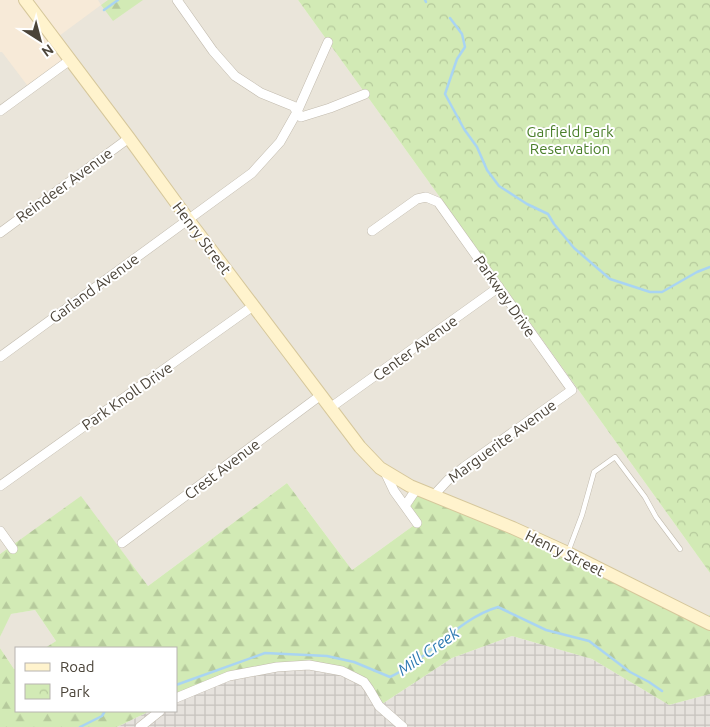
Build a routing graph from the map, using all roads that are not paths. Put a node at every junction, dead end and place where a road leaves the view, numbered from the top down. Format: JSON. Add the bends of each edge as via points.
{"nodes":[{"id":1,"x":26,"y":0,"type":"edge"},
{"id":2,"x":177,"y":0,"type":"edge"},
{"id":3,"x":328,"y":42,"type":"dead end"},
{"id":4,"x":70,"y":60,"type":"junction"},
{"id":5,"x":365,"y":94,"type":"dead end"},
{"id":6,"x":0,"y":111,"type":"edge"},
{"id":7,"x":297,"y":112,"type":"junction"},
{"id":8,"x":129,"y":138,"type":"junction"},
{"id":9,"x":188,"y":220,"type":"junction"},
{"id":10,"x":372,"y":231,"type":"dead end"},
{"id":11,"x":0,"y":233,"type":"edge"},
{"id":12,"x":499,"y":287,"type":"junction"},
{"id":13,"x":253,"y":306,"type":"junction"},
{"id":14,"x":0,"y":357,"type":"edge"},
{"id":15,"x":572,"y":390,"type":"joint"},
{"id":16,"x":321,"y":395,"type":"junction"},
{"id":17,"x":330,"y":408,"type":"junction"},
{"id":18,"x":385,"y":471,"type":"junction"},
{"id":19,"x":0,"y":486,"type":"edge"},
{"id":20,"x":417,"y":488,"type":"junction"},
{"id":21,"x":434,"y":495,"type":"junction"},
{"id":22,"x":405,"y":506,"type":"junction"},
{"id":23,"x":417,"y":523,"type":"dead end"},
{"id":24,"x":0,"y":531,"type":"edge"},
{"id":25,"x":122,"y":543,"type":"dead end"},
{"id":26,"x":13,"y":549,"type":"dead end"},
{"id":27,"x":680,"y":549,"type":"dead end"},
{"id":28,"x":568,"y":553,"type":"junction"},
{"id":29,"x":710,"y":624,"type":"edge"},
{"id":30,"x":178,"y":697,"type":"edge"},
{"id":31,"x":159,"y":712,"type":"edge"},
{"id":32,"x":140,"y":727,"type":"edge"},
{"id":33,"x":403,"y":727,"type":"edge"}],
"edges":[{"from":1,"to":4,"type":"street","name":"Henry Street"},
{"from":2,"to":7,"type":"street","via":[[235,76],[293,106]]},
{"from":3,"to":7,"type":"street","name":"Garland Avenue"},
{"from":4,"to":6,"type":"street"},
{"from":4,"to":8,"type":"street","name":"Henry Street"},
{"from":5,"to":7,"type":"street","via":[[301,118]]},
{"from":7,"to":9,"type":"street","name":"Garland Avenue","via":[[280,142],[252,173]]},
{"from":8,"to":9,"type":"street","name":"Henry Street"},
{"from":8,"to":11,"type":"street","name":"Reindeer Avenue"},
{"from":9,"to":13,"type":"street","name":"Henry Street"},
{"from":9,"to":14,"type":"street","name":"Garland Avenue"},
{"from":10,"to":12,"type":"street","name":"Parkway Drive","via":[[417,199],[426,197],[438,202]]},
{"from":12,"to":15,"type":"street","name":"Parkway Drive"},
{"from":12,"to":17,"type":"street","name":"Center Avenue"},
{"from":13,"to":16,"type":"street","name":"Henry Street"},
{"from":13,"to":19,"type":"street","name":"Park Knoll Drive"},
{"from":15,"to":21,"type":"street","name":"Marguerite Avenue","via":[[464,467]]},
{"from":16,"to":17,"type":"street","name":"Henry Street"},
{"from":16,"to":25,"type":"street","name":"Crest Avenue"},
{"from":17,"to":18,"type":"street","name":"Henry Street","via":[[360,448]]},
{"from":18,"to":20,"type":"street","name":"Henry Street"},
{"from":18,"to":22,"type":"street","name":"Henry Street"},
{"from":20,"to":21,"type":"street","name":"Henry Street"},
{"from":20,"to":22,"type":"street"},
{"from":21,"to":28,"type":"street","name":"Henry Street"},
{"from":22,"to":23,"type":"street","name":"Henry Street"},
{"from":24,"to":26,"type":"street"},
{"from":27,"to":28,"type":"lane","via":[[616,457],[594,472]]},
{"from":28,"to":29,"type":"street","name":"Henry Street"},
{"from":30,"to":33,"type":"street","via":[[229,676],[309,665],[342,670],[364,682],[379,706]]},
{"from":31,"to":32,"type":"street"}]}
